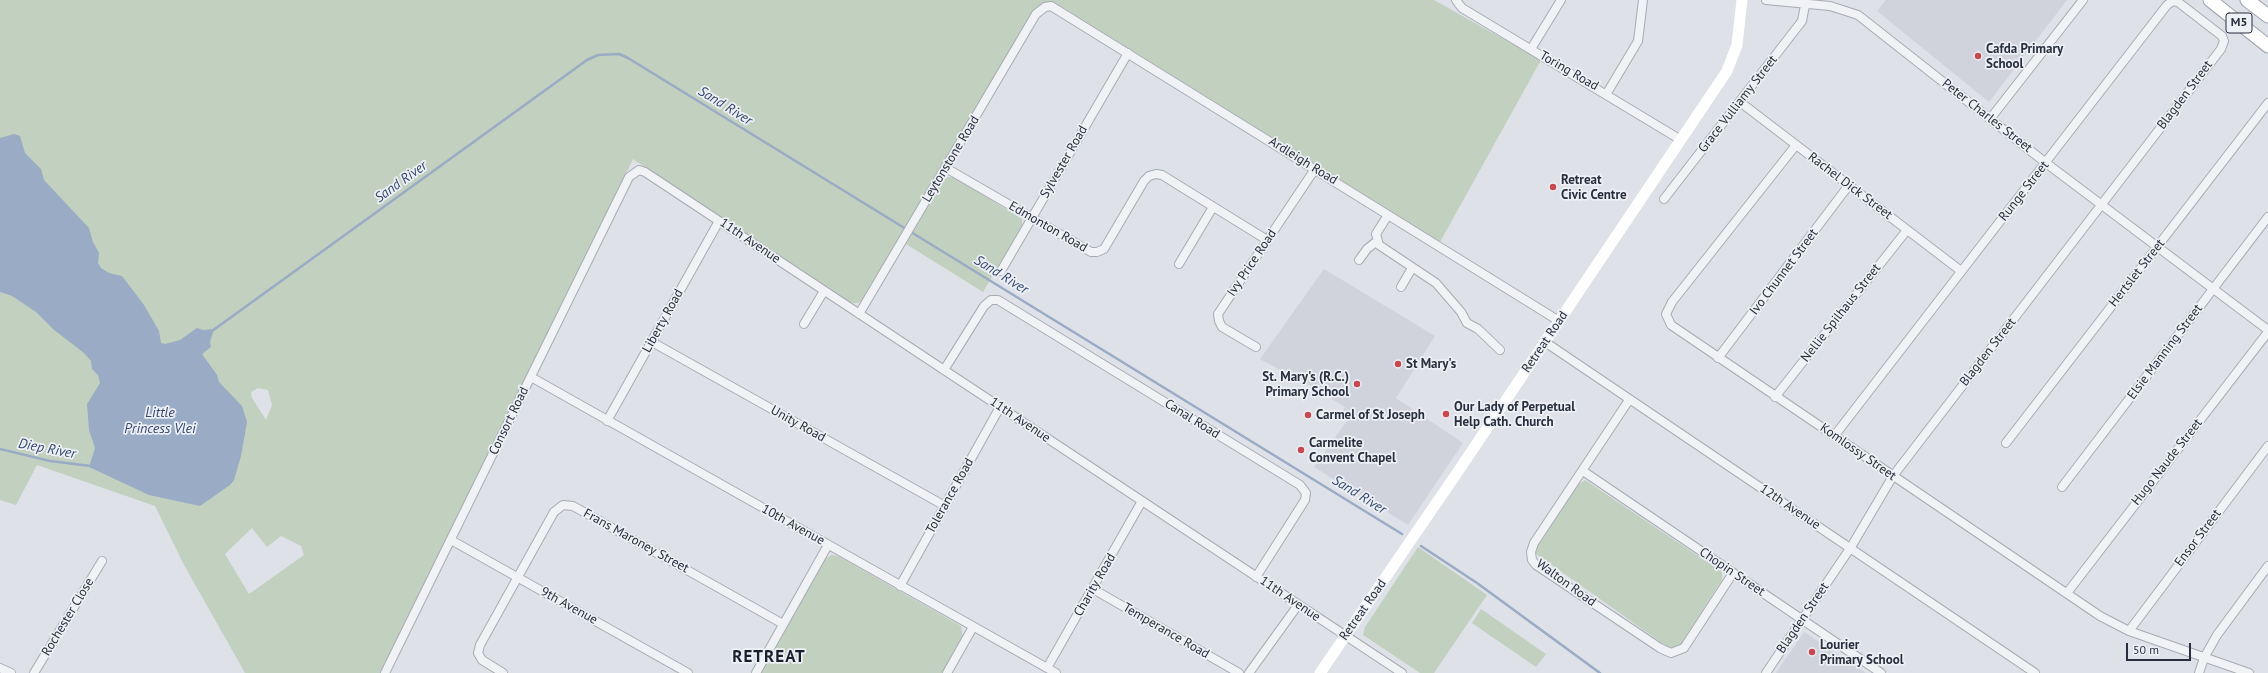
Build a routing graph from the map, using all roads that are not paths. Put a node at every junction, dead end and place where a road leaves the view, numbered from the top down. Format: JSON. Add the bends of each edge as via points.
{"nodes":[{"id":1,"x":1561,"y":0,"type":"edge"},
{"id":2,"x":1643,"y":0,"type":"edge"},
{"id":3,"x":1742,"y":0,"type":"edge"},
{"id":4,"x":1766,"y":0,"type":"edge"},
{"id":5,"x":2083,"y":0,"type":"edge"},
{"id":6,"x":2210,"y":0,"type":"edge"},
{"id":7,"x":2247,"y":0,"type":"edge"},
{"id":8,"x":1457,"y":1,"type":"edge"},
{"id":9,"x":1805,"y":4,"type":"junction"},
{"id":10,"x":1045,"y":7,"type":"joint"},
{"id":11,"x":2268,"y":16,"type":"edge"},
{"id":12,"x":2224,"y":41,"type":"joint"},
{"id":13,"x":2268,"y":46,"type":"edge"},
{"id":14,"x":1531,"y":49,"type":"junction"},
{"id":15,"x":1128,"y":53,"type":"junction"},
{"id":16,"x":1607,"y":94,"type":"junction"},
{"id":17,"x":1740,"y":102,"type":"junction"},
{"id":18,"x":2268,"y":103,"type":"edge"},
{"id":19,"x":1990,"y":119,"type":"junction"},
{"id":20,"x":1681,"y":140,"type":"junction"},
{"id":21,"x":1796,"y":145,"type":"junction"},
{"id":22,"x":2046,"y":163,"type":"junction"},
{"id":23,"x":946,"y":168,"type":"junction"},
{"id":24,"x":1315,"y":169,"type":"junction"},
{"id":25,"x":637,"y":171,"type":"joint"},
{"id":26,"x":1849,"y":185,"type":"junction"},
{"id":27,"x":1664,"y":199,"type":"dead end"},
{"id":28,"x":2102,"y":204,"type":"junction"},
{"id":29,"x":1212,"y":207,"type":"junction"},
{"id":30,"x":1388,"y":214,"type":"junction"},
{"id":31,"x":2268,"y":217,"type":"edge"},
{"id":32,"x":1032,"y":218,"type":"junction"},
{"id":33,"x":719,"y":221,"type":"junction"},
{"id":34,"x":1907,"y":230,"type":"junction"},
{"id":35,"x":1267,"y":240,"type":"junction"},
{"id":36,"x":1377,"y":241,"type":"junction"},
{"id":37,"x":2157,"y":247,"type":"junction"},
{"id":38,"x":1359,"y":260,"type":"dead end"},
{"id":39,"x":1179,"y":264,"type":"dead end"},
{"id":40,"x":1412,"y":268,"type":"junction"},
{"id":41,"x":1001,"y":270,"type":"dead end"},
{"id":42,"x":1961,"y":271,"type":"junction"},
{"id":43,"x":1401,"y":287,"type":"dead end"},
{"id":44,"x":2214,"y":288,"type":"junction"},
{"id":45,"x":824,"y":291,"type":"junction"},
{"id":46,"x":859,"y":314,"type":"junction"},
{"id":47,"x":1559,"y":321,"type":"junction"},
{"id":48,"x":804,"y":324,"type":"dead end"},
{"id":49,"x":2268,"y":331,"type":"edge"},
{"id":50,"x":652,"y":342,"type":"junction"},
{"id":51,"x":1545,"y":342,"type":"junction"},
{"id":52,"x":1256,"y":347,"type":"dead end"},
{"id":53,"x":1500,"y":350,"type":"dead end"},
{"id":54,"x":1718,"y":358,"type":"junction"},
{"id":55,"x":944,"y":370,"type":"junction"},
{"id":56,"x":530,"y":377,"type":"junction"},
{"id":57,"x":1775,"y":397,"type":"junction"},
{"id":58,"x":1629,"y":400,"type":"junction"},
{"id":59,"x":1000,"y":407,"type":"junction"},
{"id":60,"x":607,"y":421,"type":"junction"},
{"id":61,"x":1835,"y":435,"type":"junction"},
{"id":62,"x":2006,"y":443,"type":"dead end"},
{"id":63,"x":2268,"y":446,"type":"edge"},
{"id":64,"x":1583,"y":471,"type":"junction"},
{"id":65,"x":1893,"y":476,"type":"junction"},
{"id":66,"x":2062,"y":487,"type":"dead end"},
{"id":67,"x":1142,"y":501,"type":"junction"},
{"id":68,"x":945,"y":506,"type":"junction"},
{"id":69,"x":451,"y":540,"type":"junction"},
{"id":70,"x":828,"y":545,"type":"junction"},
{"id":71,"x":1851,"y":547,"type":"junction"},
{"id":72,"x":102,"y":561,"type":"dead end"},
{"id":73,"x":2268,"y":566,"type":"edge"},
{"id":74,"x":1733,"y":573,"type":"junction"},
{"id":75,"x":1256,"y":576,"type":"junction"},
{"id":76,"x":518,"y":577,"type":"junction"},
{"id":77,"x":900,"y":586,"type":"junction"},
{"id":78,"x":1093,"y":589,"type":"junction"},
{"id":79,"x":2067,"y":593,"type":"junction"},
{"id":80,"x":1298,"y":605,"type":"junction"},
{"id":81,"x":1802,"y":620,"type":"junction"},
{"id":82,"x":783,"y":624,"type":"junction"},
{"id":83,"x":973,"y":627,"type":"junction"},
{"id":84,"x":2129,"y":631,"type":"junction"},
{"id":85,"x":1345,"y":636,"type":"junction"},
{"id":86,"x":2204,"y":658,"type":"junction"},
{"id":87,"x":0,"y":668,"type":"edge"},
{"id":88,"x":1047,"y":668,"type":"junction"},
{"id":89,"x":11,"y":673,"type":"edge"},
{"id":90,"x":34,"y":673,"type":"edge"},
{"id":91,"x":385,"y":673,"type":"edge"},
{"id":92,"x":503,"y":673,"type":"edge"},
{"id":93,"x":688,"y":673,"type":"edge"},
{"id":94,"x":756,"y":673,"type":"edge"},
{"id":95,"x":947,"y":673,"type":"edge"},
{"id":96,"x":1056,"y":673,"type":"edge"},
{"id":97,"x":1239,"y":673,"type":"edge"},
{"id":98,"x":1249,"y":673,"type":"edge"},
{"id":99,"x":1320,"y":673,"type":"edge"},
{"id":100,"x":1402,"y":673,"type":"edge"},
{"id":101,"x":1766,"y":673,"type":"edge"},
{"id":102,"x":1881,"y":673,"type":"edge"},
{"id":103,"x":2035,"y":673,"type":"edge"},
{"id":104,"x":2199,"y":673,"type":"edge"},
{"id":105,"x":2249,"y":673,"type":"edge"}],
"edges":[{"from":1,"to":14,"type":"street"},
{"from":2,"to":16,"type":"street","via":[[1638,41]]},
{"from":3,"to":20,"type":"main road","name":"Retreat Road","via":[[1733,59]]},
{"from":4,"to":9,"type":"street","name":"Peter Charles Street"},
{"from":5,"to":19,"type":"street"},
{"from":6,"to":13,"type":"main road","number":"M5"},
{"from":7,"to":11,"type":"main road","number":"M5"},
{"from":8,"to":14,"type":"street","name":"Toring Road","via":[[1462,8]]},
{"from":9,"to":17,"type":"street","name":"Grace Vulliamy Street","via":[[1802,21]]},
{"from":9,"to":19,"type":"street","name":"Peter Charles Street","via":[[1840,8],[1858,15]]},
{"from":10,"to":15,"type":"street","name":"Ardleigh Road","via":[[1056,7]]},
{"from":10,"to":23,"type":"street","name":"Leytonstone Road","via":[[1036,14]]},
{"from":12,"to":22,"type":"street","name":"Runge Street","via":[[2222,36],[2178,2],[2170,2]]},
{"from":12,"to":28,"type":"street","name":"Blagden Street","via":[[2221,49]]},
{"from":14,"to":16,"type":"street","name":"Toring Road"},
{"from":15,"to":24,"type":"street","name":"Ardleigh Road"},
{"from":15,"to":32,"type":"street","name":"Sylvester Road"},
{"from":16,"to":20,"type":"street","name":"Toring Road"},
{"from":17,"to":21,"type":"street","name":"Rachel Dick Street"},
{"from":17,"to":27,"type":"street","name":"Grace Vulliamy Street"},
{"from":18,"to":37,"type":"street","name":"Hertslet Street"},
{"from":19,"to":22,"type":"street","name":"Peter Charles Street"},
{"from":20,"to":47,"type":"main road","name":"Retreat Road"},
{"from":21,"to":26,"type":"street","name":"Rachel Dick Street"},
{"from":21,"to":54,"type":"street","name":"Komlossy Street","via":[[1667,311],[1671,325]]},
{"from":22,"to":28,"type":"street","name":"Peter Charles Street"},
{"from":22,"to":42,"type":"street","name":"Runge Street"},
{"from":23,"to":32,"type":"street","name":"Edmonton Road"},
{"from":23,"to":46,"type":"street","name":"Leytonstone Road"},
{"from":24,"to":30,"type":"street","name":"Ardleigh Road"},
{"from":24,"to":35,"type":"street","name":"Ivy Price Road"},
{"from":25,"to":33,"type":"street","name":"11th Avenue","via":[[644,171]]},
{"from":25,"to":56,"type":"street","name":"Consort Road","via":[[629,178]]},
{"from":26,"to":34,"type":"street","name":"Rachel Dick Street"},
{"from":26,"to":54,"type":"street","name":"Ivo Chunnet Street"},
{"from":28,"to":37,"type":"street","name":"Peter Charles Street"},
{"from":28,"to":65,"type":"street","name":"Blagden Street"},
{"from":29,"to":32,"type":"street","name":"Edmonton Road","via":[[1162,175],[1152,174],[1144,181],[1106,246],[1097,252],[1088,250]]},
{"from":29,"to":35,"type":"street","name":"Edmonton Road"},
{"from":29,"to":39,"type":"street"},
{"from":30,"to":36,"type":"street","via":[[1377,232]]},
{"from":30,"to":47,"type":"street","name":"Ardleigh Road"},
{"from":31,"to":44,"type":"street","name":"Elsie Manning Street"},
{"from":32,"to":41,"type":"street","name":"Sylvester Road"},
{"from":33,"to":45,"type":"street","name":"11th Avenue"},
{"from":33,"to":50,"type":"street","name":"Liberty Road"},
{"from":34,"to":42,"type":"street","name":"Rachel Dick Street"},
{"from":34,"to":57,"type":"street","name":"Nellie Spilhaus Street"},
{"from":35,"to":52,"type":"street","name":"Ivy Price Road","via":[[1220,310],[1218,317],[1222,327]]},
{"from":36,"to":38,"type":"street"},
{"from":36,"to":40,"type":"street"},
{"from":37,"to":44,"type":"street","name":"Peter Charles Street"},
{"from":37,"to":62,"type":"street","name":"Hertslet Street"},
{"from":40,"to":43,"type":"street"},
{"from":40,"to":53,"type":"street","via":[[1436,283],[1467,323],[1478,329]]},
{"from":42,"to":61,"type":"street","name":"Runge Street"},
{"from":44,"to":49,"type":"street","name":"Peter Charles Street"},
{"from":44,"to":66,"type":"street","name":"Elsie Manning Street"},
{"from":45,"to":46,"type":"street","name":"11th Avenue"},
{"from":45,"to":48,"type":"street"},
{"from":46,"to":55,"type":"street","name":"11th Avenue"},
{"from":47,"to":51,"type":"main road","name":"Retreat Road"},
{"from":49,"to":79,"type":"street","name":"Hugo Naude Street"},
{"from":50,"to":60,"type":"street","name":"Liberty Road"},
{"from":50,"to":68,"type":"street","name":"Unity Road"},
{"from":51,"to":58,"type":"street","name":"12th Avenue"},
{"from":51,"to":85,"type":"main road","name":"Retreat Road"},
{"from":54,"to":57,"type":"street","name":"Komlossy Street"},
{"from":55,"to":59,"type":"street","name":"11th Avenue"},
{"from":55,"to":75,"type":"street","name":"Canal Road","via":[[984,306],[991,300],[1001,301],[1302,487],[1306,493],[1305,500]]},
{"from":56,"to":60,"type":"street","name":"10th Avenue"},
{"from":56,"to":69,"type":"street","name":"Consort Road"},
{"from":57,"to":61,"type":"street","name":"Komlossy Street"},
{"from":58,"to":64,"type":"street","name":"Walton Road"},
{"from":58,"to":71,"type":"street","name":"12th Avenue"},
{"from":59,"to":67,"type":"street","name":"11th Avenue"},
{"from":59,"to":68,"type":"street","name":"Tolerance Road"},
{"from":60,"to":70,"type":"street","name":"10th Avenue"},
{"from":61,"to":65,"type":"street","name":"Komlossy Street"},
{"from":63,"to":84,"type":"street","name":"Ensor Street"},
{"from":64,"to":74,"type":"street","name":"Chopin Street"},
{"from":64,"to":74,"type":"street","name":"Walton Road","via":[[1534,543],[1532,560],[1542,569],[1671,653],[1684,648]]},
{"from":65,"to":71,"type":"street","name":"Blagden Street"},
{"from":65,"to":79,"type":"street","name":"Komlossy Street"},
{"from":67,"to":75,"type":"street","name":"11th Avenue"},
{"from":67,"to":78,"type":"street","name":"Charity Road"},
{"from":68,"to":77,"type":"street","name":"Tolerance Road"},
{"from":69,"to":76,"type":"street","name":"9th Avenue"},
{"from":69,"to":91,"type":"street","name":"Consort Road"},
{"from":70,"to":77,"type":"street","name":"10th Avenue"},
{"from":70,"to":82,"type":"street"},
{"from":71,"to":81,"type":"street","name":"Blagden Street"},
{"from":71,"to":103,"type":"street","name":"12th Avenue"},
{"from":72,"to":90,"type":"street","name":"Rochester Close"},
{"from":73,"to":86,"type":"street","via":[[2232,612]]},
{"from":74,"to":81,"type":"street","name":"Chopin Street"},
{"from":75,"to":80,"type":"street","name":"11th Avenue"},
{"from":76,"to":82,"type":"street","name":"Frans Maroney Street","via":[[556,509],[570,504]]},
{"from":76,"to":92,"type":"street","name":"Frans Maroney Street","via":[[478,650],[482,660]]},
{"from":76,"to":93,"type":"street","name":"9th Avenue"},
{"from":77,"to":83,"type":"street","name":"10th Avenue"},
{"from":78,"to":88,"type":"street","name":"Charity Road"},
{"from":78,"to":97,"type":"street","name":"Temperance Road"},
{"from":79,"to":84,"type":"street","name":"Komlossy Street","via":[[2100,616]]},
{"from":80,"to":85,"type":"street","name":"11th Avenue"},
{"from":80,"to":98,"type":"street"},
{"from":81,"to":101,"type":"street","name":"Blagden Street"},
{"from":81,"to":102,"type":"street","name":"Chopin Street"},
{"from":82,"to":94,"type":"street"},
{"from":83,"to":88,"type":"street","name":"10th Avenue"},
{"from":83,"to":95,"type":"street"},
{"from":84,"to":86,"type":"street","name":"Komlossy Street"},
{"from":85,"to":99,"type":"main road","name":"Retreat Road"},
{"from":85,"to":100,"type":"street","name":"11th Avenue"},
{"from":86,"to":104,"type":"street"},
{"from":86,"to":105,"type":"street","name":"Komlossy Street"},
{"from":87,"to":89,"type":"street"},
{"from":88,"to":96,"type":"street","name":"10th Avenue"}]}
